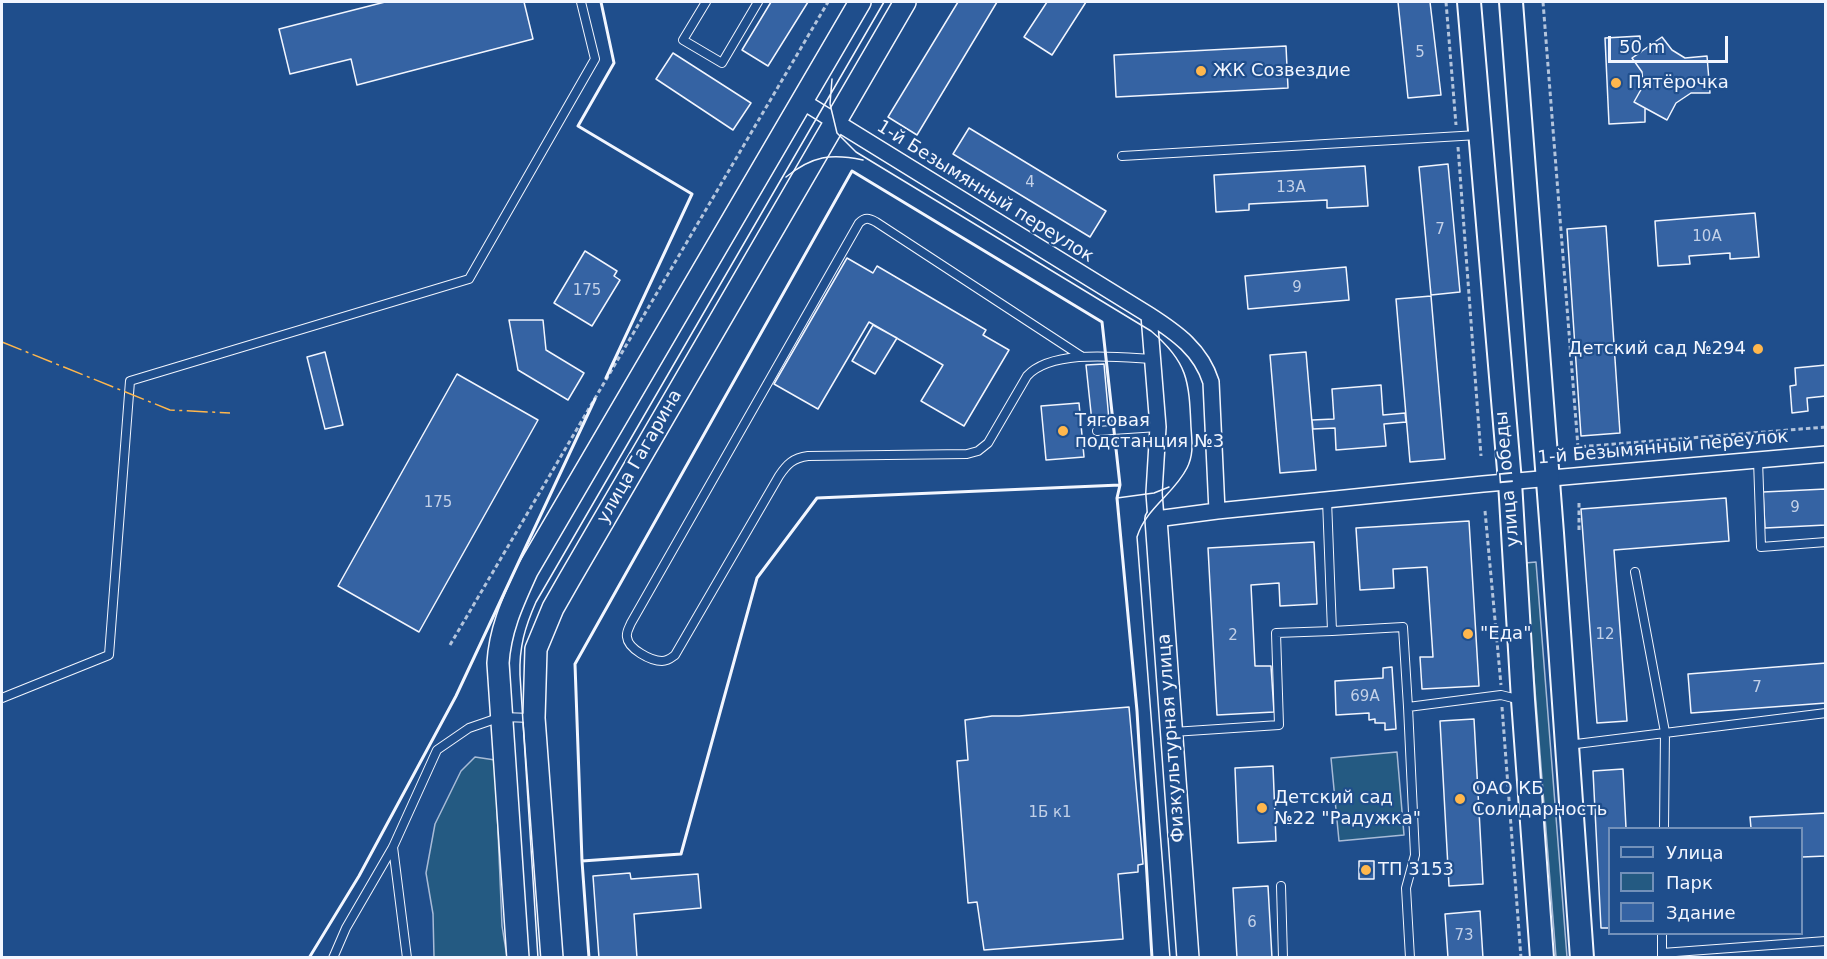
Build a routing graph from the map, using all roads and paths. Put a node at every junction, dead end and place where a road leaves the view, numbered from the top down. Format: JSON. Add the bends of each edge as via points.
{"nodes":[{"id":1,"x":581,"y":2,"type":"edge"},
{"id":2,"x":706,"y":2,"type":"edge"},
{"id":3,"x":758,"y":2,"type":"edge"},
{"id":4,"x":828,"y":2,"type":"edge"},
{"id":5,"x":860,"y":2,"type":"edge"},
{"id":6,"x":905,"y":2,"type":"edge"},
{"id":7,"x":1446,"y":2,"type":"edge"},
{"id":8,"x":1469,"y":2,"type":"edge"},
{"id":9,"x":1511,"y":2,"type":"edge"},
{"id":10,"x":1543,"y":2,"type":"edge"},
{"id":11,"x":802,"y":101,"type":"junction"},
{"id":12,"x":834,"y":122,"type":"junction"},
{"id":13,"x":1480,"y":135,"type":"junction"},
{"id":14,"x":1457,"y":136,"type":"junction"},
{"id":15,"x":1122,"y":156,"type":"dead end"},
{"id":16,"x":1149,"y":315,"type":"junction"},
{"id":17,"x":1081,"y":356,"type":"junction"},
{"id":18,"x":1152,"y":359,"type":"junction"},
{"id":19,"x":1826,"y":427,"type":"edge"},
{"id":20,"x":1158,"y":428,"type":"junction"},
{"id":21,"x":1097,"y":431,"type":"dead end"},
{"id":22,"x":1826,"y":454,"type":"edge"},
{"id":23,"x":1481,"y":456,"type":"dead end"},
{"id":24,"x":1758,"y":458,"type":"junction"},
{"id":25,"x":1546,"y":478,"type":"junction"},
{"id":26,"x":1510,"y":482,"type":"junction"},
{"id":27,"x":1326,"y":500,"type":"junction"},
{"id":28,"x":1579,"y":503,"type":"dead end"},
{"id":29,"x":1217,"y":511,"type":"junction"},
{"id":30,"x":1485,"y":511,"type":"dead end"},
{"id":31,"x":1156,"y":519,"type":"junction"},
{"id":32,"x":1579,"y":531,"type":"dead end"},
{"id":33,"x":1826,"y":542,"type":"edge"},
{"id":34,"x":1635,"y":572,"type":"dead end"},
{"id":35,"x":1332,"y":631,"type":"junction"},
{"id":36,"x":450,"y":645,"type":"dead end"},
{"id":37,"x":2,"y":698,"type":"edge"},
{"id":38,"x":1512,"y":698,"type":"junction"},
{"id":39,"x":1408,"y":707,"type":"junction"},
{"id":40,"x":1826,"y":713,"type":"edge"},
{"id":41,"x":501,"y":717,"type":"junction"},
{"id":42,"x":534,"y":718,"type":"junction"},
{"id":43,"x":1172,"y":732,"type":"junction"},
{"id":44,"x":1665,"y":732,"type":"junction"},
{"id":45,"x":1567,"y":745,"type":"junction"},
{"id":46,"x":1664,"y":827,"type":"edge"},
{"id":47,"x":393,"y":847,"type":"junction"},
{"id":48,"x":1281,"y":886,"type":"dead end"},
{"id":49,"x":1662,"y":935,"type":"edge"},
{"id":50,"x":1826,"y":941,"type":"edge"},
{"id":51,"x":1662,"y":955,"type":"edge"},
{"id":52,"x":333,"y":957,"type":"edge"},
{"id":53,"x":407,"y":957,"type":"edge"},
{"id":54,"x":518,"y":957,"type":"edge"},
{"id":55,"x":552,"y":957,"type":"edge"},
{"id":56,"x":1188,"y":957,"type":"edge"},
{"id":57,"x":1283,"y":957,"type":"edge"},
{"id":58,"x":1410,"y":957,"type":"edge"},
{"id":59,"x":1521,"y":957,"type":"edge"},
{"id":60,"x":1542,"y":957,"type":"edge"},
{"id":61,"x":1582,"y":957,"type":"edge"}],
"edges":[{"from":1,"to":37,"type":"lane","via":[[595,59],[469,279],[130,381],[109,655]]},
{"from":2,"to":3,"type":"lane","via":[[683,40],[722,63]]},
{"from":4,"to":36,"type":"path"},
{"from":5,"to":11,"type":"main road"},
{"from":6,"to":12,"type":"main road","name":"улица Гагарина"},
{"from":7,"to":14,"type":"path"},
{"from":8,"to":13,"type":"main road","name":"улица Победы"},
{"from":9,"to":25,"type":"main road"},
{"from":10,"to":19,"type":"path","via":[[1578,447]]},
{"from":11,"to":12,"type":"street","name":"1-й Безымянный переулок"},
{"from":11,"to":41,"type":"main road","via":[[527,571],[499,643]]},
{"from":12,"to":16,"type":"street","name":"1-й Безымянный переулок"},
{"from":12,"to":42,"type":"main road","name":"улица Гагарина","via":[[553,608],[536,649]]},
{"from":13,"to":14,"type":"lane"},
{"from":13,"to":26,"type":"main road","name":"улица Победы"},
{"from":14,"to":15,"type":"lane"},
{"from":14,"to":23,"type":"path"},
{"from":16,"to":18,"type":"street"},
{"from":16,"to":29,"type":"street","name":"1-й Безымянный переулок","via":[[1190,345],[1207,369],[1211,382]]},
{"from":17,"to":17,"type":"lane","via":[[1033,369],[988,444],[978,451],[796,458],[782,471],[675,654],[669,660],[656,660],[628,642],[631,623],[863,219],[876,222]]},
{"from":17,"to":18,"type":"lane"},
{"from":18,"to":20,"type":"street"},
{"from":20,"to":21,"type":"lane"},
{"from":20,"to":31,"type":"street"},
{"from":22,"to":24,"type":"street","name":"1-й Безымянный переулок"},
{"from":24,"to":25,"type":"street","name":"1-й Безымянный переулок"},
{"from":24,"to":33,"type":"lane","via":[[1761,547]]},
{"from":25,"to":26,"type":"street","name":"1-й Безымянный переулок"},
{"from":25,"to":45,"type":"main road"},
{"from":26,"to":27,"type":"street","name":"1-й Безымянный переулок"},
{"from":26,"to":38,"type":"main road","name":"улица Победы"},
{"from":27,"to":29,"type":"street","name":"1-й Безымянный переулок"},
{"from":27,"to":35,"type":"lane"},
{"from":28,"to":32,"type":"path"},
{"from":29,"to":31,"type":"street","name":"1-й Безымянный переулок"},
{"from":30,"to":38,"type":"path"},
{"from":31,"to":43,"type":"main road","name":"Физкультурная улица"},
{"from":34,"to":44,"type":"lane"},
{"from":35,"to":39,"type":"lane","via":[[1403,627]]},
{"from":35,"to":43,"type":"lane","via":[[1276,633],[1279,725]]},
{"from":38,"to":39,"type":"lane"},
{"from":38,"to":59,"type":"path"},
{"from":38,"to":60,"type":"main road","name":"улица Победы"},
{"from":39,"to":58,"type":"lane","via":[[1415,855],[1406,888]]},
{"from":40,"to":44,"type":"lane"},
{"from":41,"to":42,"type":"lane"},
{"from":41,"to":47,"type":"lane","via":[[469,728],[437,750]]},
{"from":41,"to":54,"type":"main road"},
{"from":42,"to":55,"type":"main road","name":"улица Гагарина"},
{"from":43,"to":56,"type":"main road","name":"Физкультурная улица"},
{"from":44,"to":45,"type":"lane"},
{"from":44,"to":46,"type":"lane"},
{"from":45,"to":61,"type":"main road"},
{"from":47,"to":52,"type":"lane"},
{"from":47,"to":53,"type":"lane"},
{"from":48,"to":57,"type":"lane"},
{"from":49,"to":51,"type":"lane"},
{"from":50,"to":51,"type":"lane"}]}
